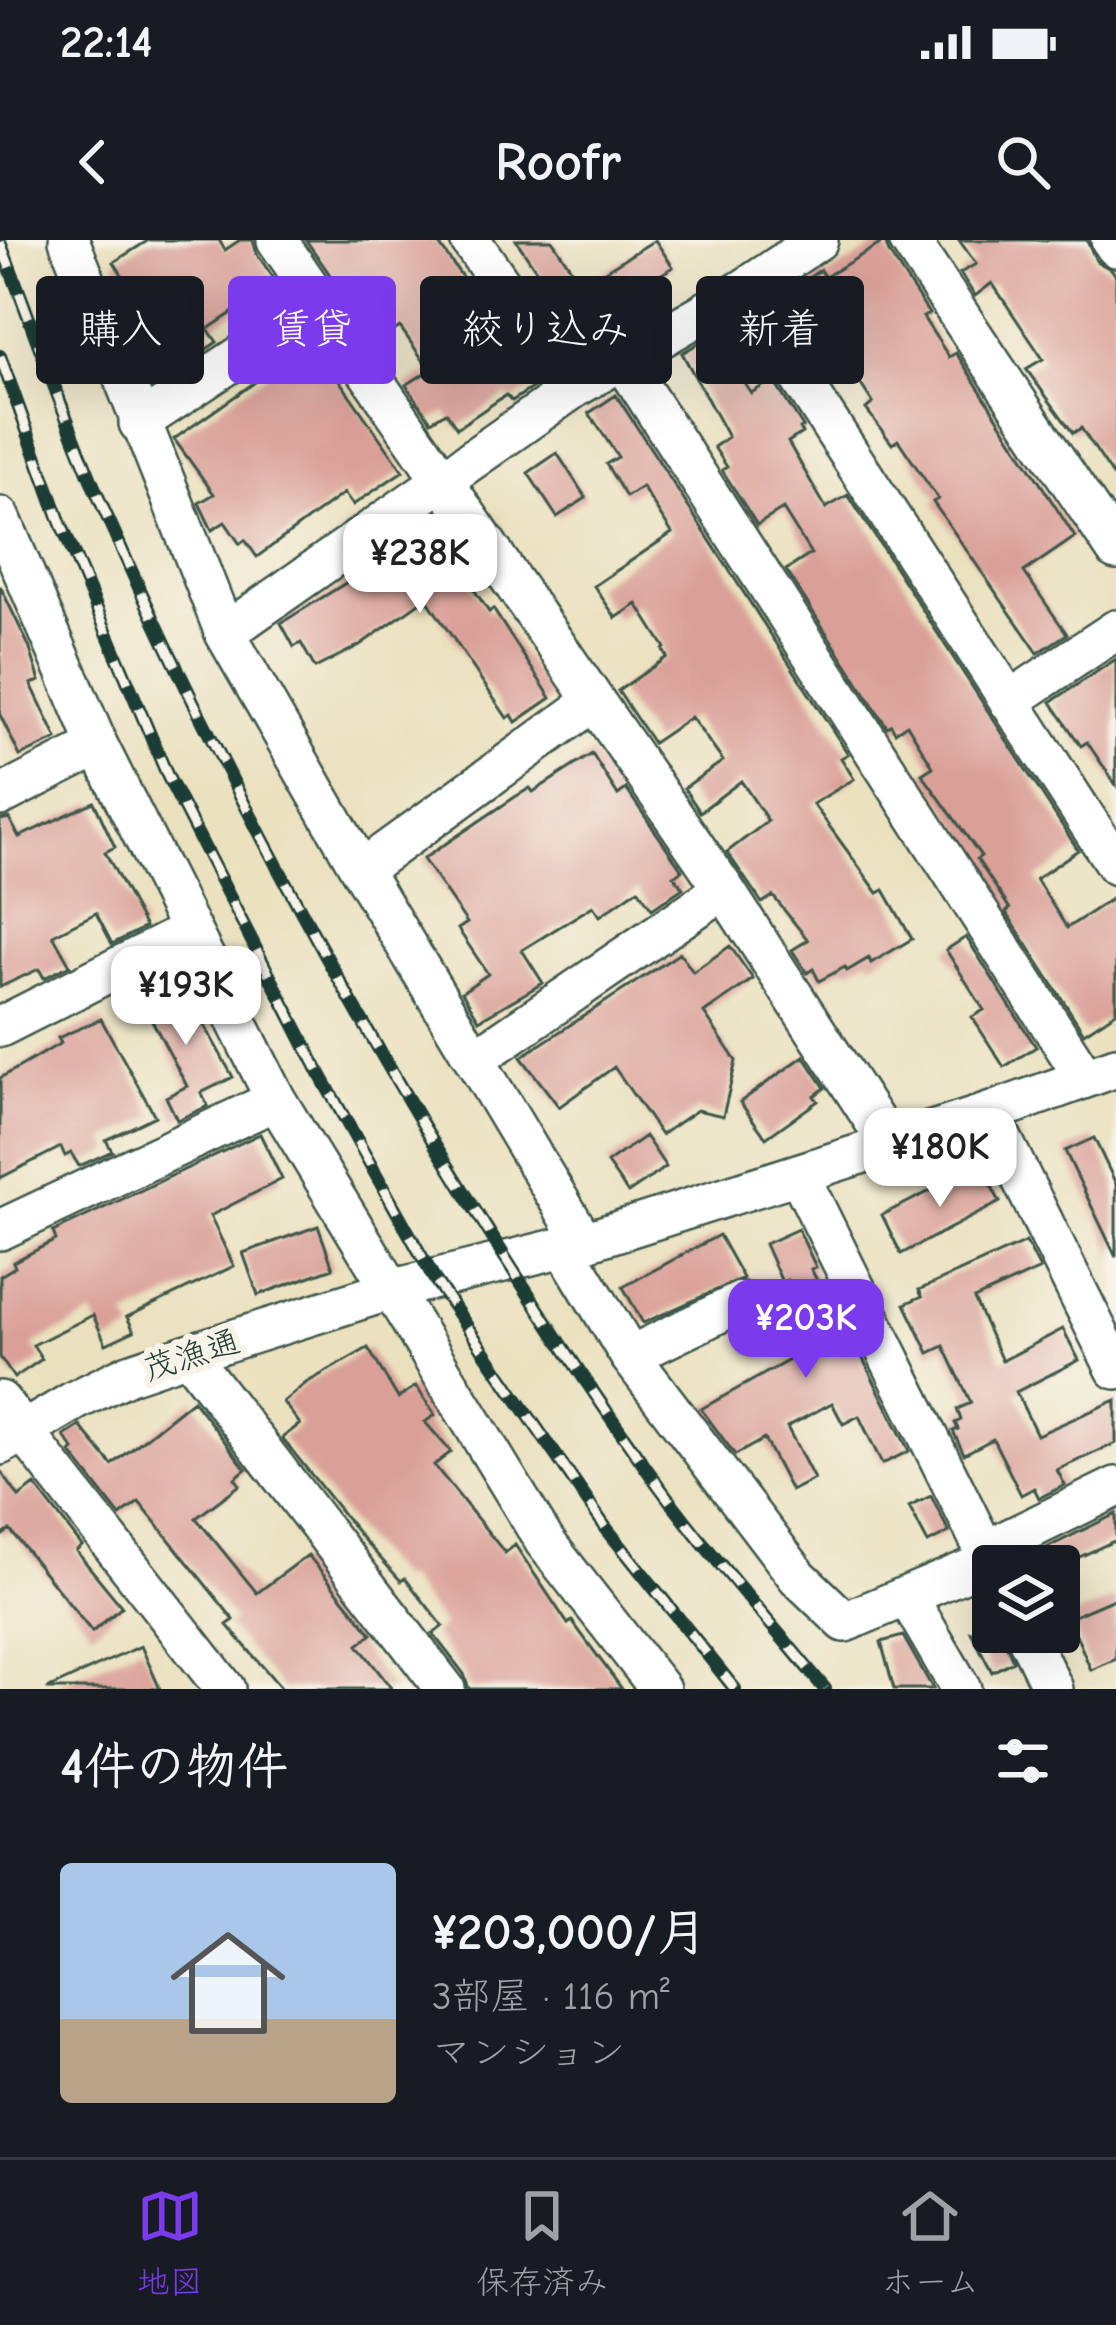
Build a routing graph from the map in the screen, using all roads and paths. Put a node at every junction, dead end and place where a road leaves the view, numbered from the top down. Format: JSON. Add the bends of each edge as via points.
{"nodes":[{"id":1,"x":69,"y":240,"type":"edge"},
{"id":2,"x":277,"y":240,"type":"edge"},
{"id":3,"x":470,"y":240,"type":"edge"},
{"id":4,"x":909,"y":240,"type":"edge"},
{"id":5,"x":813,"y":241,"type":"edge"},
{"id":6,"x":301,"y":276,"type":"edge"},
{"id":7,"x":762,"y":276,"type":"edge"},
{"id":8,"x":228,"y":364,"type":"edge"},
{"id":9,"x":374,"y":384,"type":"edge"},
{"id":10,"x":581,"y":384,"type":"edge"},
{"id":11,"x":639,"y":384,"type":"edge"},
{"id":12,"x":803,"y":384,"type":"edge"},
{"id":13,"x":574,"y":388,"type":"junction"},
{"id":14,"x":139,"y":423,"type":"junction"},
{"id":15,"x":440,"y":482,"type":"junction"},
{"id":16,"x":0,"y":517,"type":"edge"},
{"id":17,"x":1116,"y":550,"type":"edge"},
{"id":18,"x":1116,"y":630,"type":"edge"},
{"id":19,"x":225,"y":633,"type":"junction"},
{"id":20,"x":594,"y":700,"type":"junction"},
{"id":21,"x":1009,"y":700,"type":"junction"},
{"id":22,"x":98,"y":746,"type":"junction"},
{"id":23,"x":0,"y":796,"type":"edge"},
{"id":24,"x":1116,"y":866,"type":"edge"},
{"id":25,"x":361,"y":870,"type":"junction"},
{"id":26,"x":724,"y":889,"type":"junction"},
{"id":27,"x":188,"y":932,"type":"junction"},
{"id":28,"x":0,"y":1027,"type":"edge"},
{"id":29,"x":475,"y":1059,"type":"junction"},
{"id":30,"x":1101,"y":1072,"type":"edge"},
{"id":31,"x":276,"y":1100,"type":"junction"},
{"id":32,"x":989,"y":1113,"type":"junction"},
{"id":33,"x":890,"y":1145,"type":"junction"},
{"id":34,"x":799,"y":1175,"type":"junction"},
{"id":35,"x":0,"y":1230,"type":"edge"},
{"id":36,"x":574,"y":1244,"type":"junction"},
{"id":37,"x":394,"y":1289,"type":"junction"},
{"id":38,"x":741,"y":1302,"type":"dead end"},
{"id":39,"x":188,"y":1354,"type":"junction"},
{"id":40,"x":630,"y":1356,"type":"junction"},
{"id":41,"x":1116,"y":1369,"type":"edge"},
{"id":42,"x":7,"y":1425,"type":"edge"},
{"id":43,"x":1116,"y":1487,"type":"edge"},
{"id":44,"x":983,"y":1545,"type":"edge"},
{"id":45,"x":1016,"y":1545,"type":"edge"},
{"id":46,"x":972,"y":1568,"type":"edge"},
{"id":47,"x":907,"y":1596,"type":"junction"},
{"id":48,"x":1035,"y":1653,"type":"edge"},
{"id":49,"x":225,"y":1689,"type":"edge"},
{"id":50,"x":445,"y":1689,"type":"edge"},
{"id":51,"x":661,"y":1689,"type":"edge"},
{"id":52,"x":961,"y":1689,"type":"edge"},
{"id":53,"x":1053,"y":1689,"type":"edge"}],
"edges":[{"from":1,"to":14,"type":"street"},
{"from":2,"to":6,"type":"street"},
{"from":3,"to":13,"type":"street"},
{"from":4,"to":17,"type":"street"},
{"from":5,"to":7,"type":"street"},
{"from":8,"to":14,"type":"street"},
{"from":9,"to":15,"type":"street"},
{"from":10,"to":13,"type":"street"},
{"from":11,"to":30,"type":"street"},
{"from":12,"to":21,"type":"street"},
{"from":13,"to":15,"type":"street"},
{"from":14,"to":19,"type":"street"},
{"from":15,"to":19,"type":"street"},
{"from":15,"to":20,"type":"street"},
{"from":16,"to":22,"type":"street"},
{"from":18,"to":21,"type":"street"},
{"from":19,"to":25,"type":"street"},
{"from":20,"to":25,"type":"street"},
{"from":20,"to":26,"type":"street"},
{"from":21,"to":24,"type":"street"},
{"from":22,"to":23,"type":"street"},
{"from":22,"to":27,"type":"street"},
{"from":25,"to":29,"type":"street"},
{"from":26,"to":29,"type":"street"},
{"from":26,"to":33,"type":"street"},
{"from":27,"to":28,"type":"street"},
{"from":27,"to":31,"type":"street"},
{"from":29,"to":36,"type":"street"},
{"from":30,"to":32,"type":"street","name":"茂漁通"},
{"from":31,"to":35,"type":"street"},
{"from":31,"to":37,"type":"street"},
{"from":32,"to":33,"type":"street","name":"茂漁通"},
{"from":32,"to":41,"type":"street"},
{"from":33,"to":34,"type":"street","name":"茂漁通"},
{"from":34,"to":36,"type":"street","name":"茂漁通"},
{"from":34,"to":44,"type":"street"},
{"from":36,"to":37,"type":"street","name":"茂漁通"},
{"from":36,"to":40,"type":"street"},
{"from":37,"to":39,"type":"street","name":"茂漁通"},
{"from":37,"to":51,"type":"street","via":[[545,1542]]},
{"from":38,"to":40,"type":"street"},
{"from":39,"to":42,"type":"street","name":"茂漁通"},
{"from":39,"to":50,"type":"street"},
{"from":40,"to":47,"type":"street","via":[[798,1577],[845,1622]]},
{"from":42,"to":49,"type":"street"},
{"from":43,"to":45,"type":"street"},
{"from":46,"to":47,"type":"street"},
{"from":47,"to":52,"type":"street"},
{"from":48,"to":53,"type":"street"}]}
